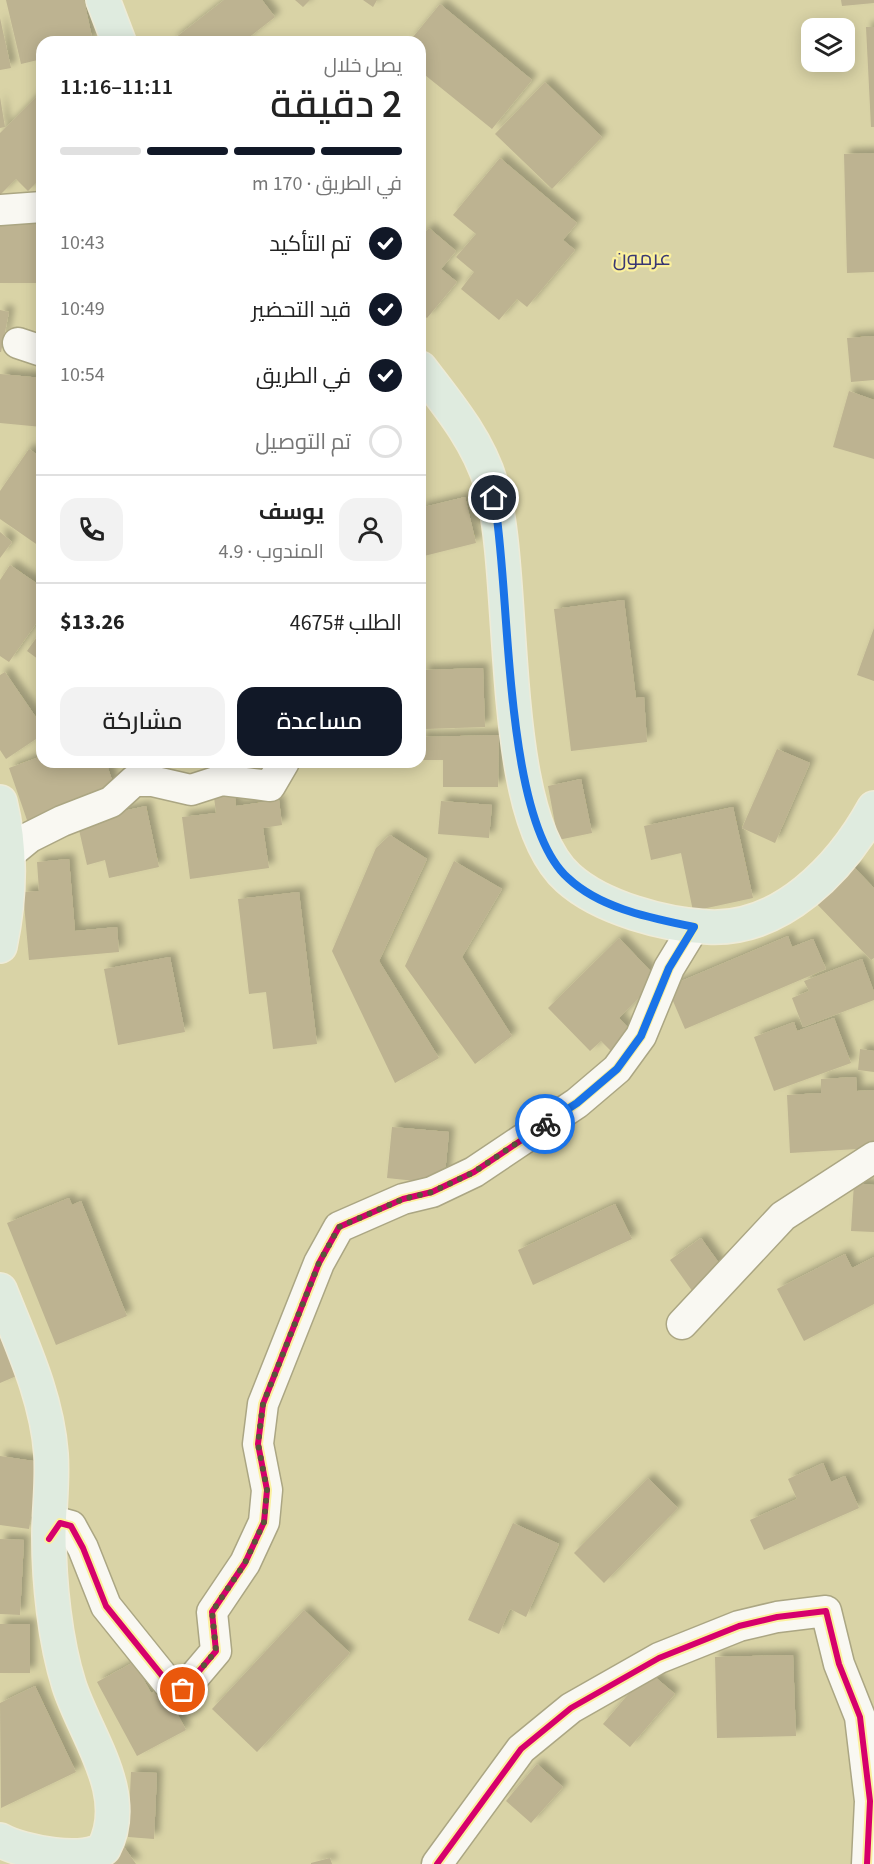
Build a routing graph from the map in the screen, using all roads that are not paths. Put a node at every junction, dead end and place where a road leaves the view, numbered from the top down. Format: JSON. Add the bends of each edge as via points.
{"nodes":[{"id":1,"x":103,"y":0,"type":"edge"},
{"id":2,"x":117,"y":36,"type":"edge"},
{"id":3,"x":36,"y":207,"type":"edge"},
{"id":4,"x":0,"y":210,"type":"edge"},
{"id":5,"x":426,"y":376,"type":"edge"},
{"id":6,"x":280,"y":768,"type":"edge"},
{"id":7,"x":0,"y":802,"type":"edge"},
{"id":8,"x":874,"y":808,"type":"edge"},
{"id":9,"x":8,"y":855,"type":"junction"},
{"id":10,"x":694,"y":927,"type":"junction"},
{"id":11,"x":0,"y":946,"type":"edge"},
{"id":12,"x":874,"y":1157,"type":"edge"},
{"id":13,"x":0,"y":1290,"type":"edge"},
{"id":14,"x":682,"y":1324,"type":"dead end"},
{"id":15,"x":49,"y":1539,"type":"junction"},
{"id":16,"x":0,"y":1840,"type":"edge"},
{"id":17,"x":437,"y":1864,"type":"edge"},
{"id":18,"x":867,"y":1864,"type":"edge"}],
"edges":[{"from":1,"to":2,"type":"main road"},
{"from":3,"to":4,"type":"street"},
{"from":5,"to":10,"type":"main road","via":[[472,441],[491,485],[505,591],[515,720],[531,807],[550,856],[567,878],[611,903],[644,917]]},
{"from":6,"to":9,"type":"street","via":[[270,786],[222,780],[191,790],[134,781],[111,802],[30,837]]},
{"from":7,"to":9,"type":"main road"},
{"from":8,"to":10,"type":"main road","via":[[827,872],[777,914],[742,925]]},
{"from":9,"to":11,"type":"main road","via":[[6,915]]},
{"from":10,"to":15,"type":"street","via":[[669,968],[641,1036],[617,1069],[577,1103],[474,1172],[339,1227],[319,1263],[263,1404],[258,1444],[267,1490],[264,1522],[245,1563],[212,1612],[216,1651],[183,1690],[168,1683],[106,1606],[71,1526],[60,1523]]},
{"from":12,"to":14,"type":"street","via":[[783,1216]]},
{"from":13,"to":15,"type":"main road","via":[[46,1420],[51,1455]]},
{"from":15,"to":16,"type":"main road","via":[[61,1652],[82,1721],[111,1788],[112,1828],[103,1851],[74,1863],[51,1862]]},
{"from":17,"to":18,"type":"street","via":[[521,1749],[571,1707],[659,1658],[739,1626],[826,1611],[839,1664],[861,1717],[870,1801]]}]}
